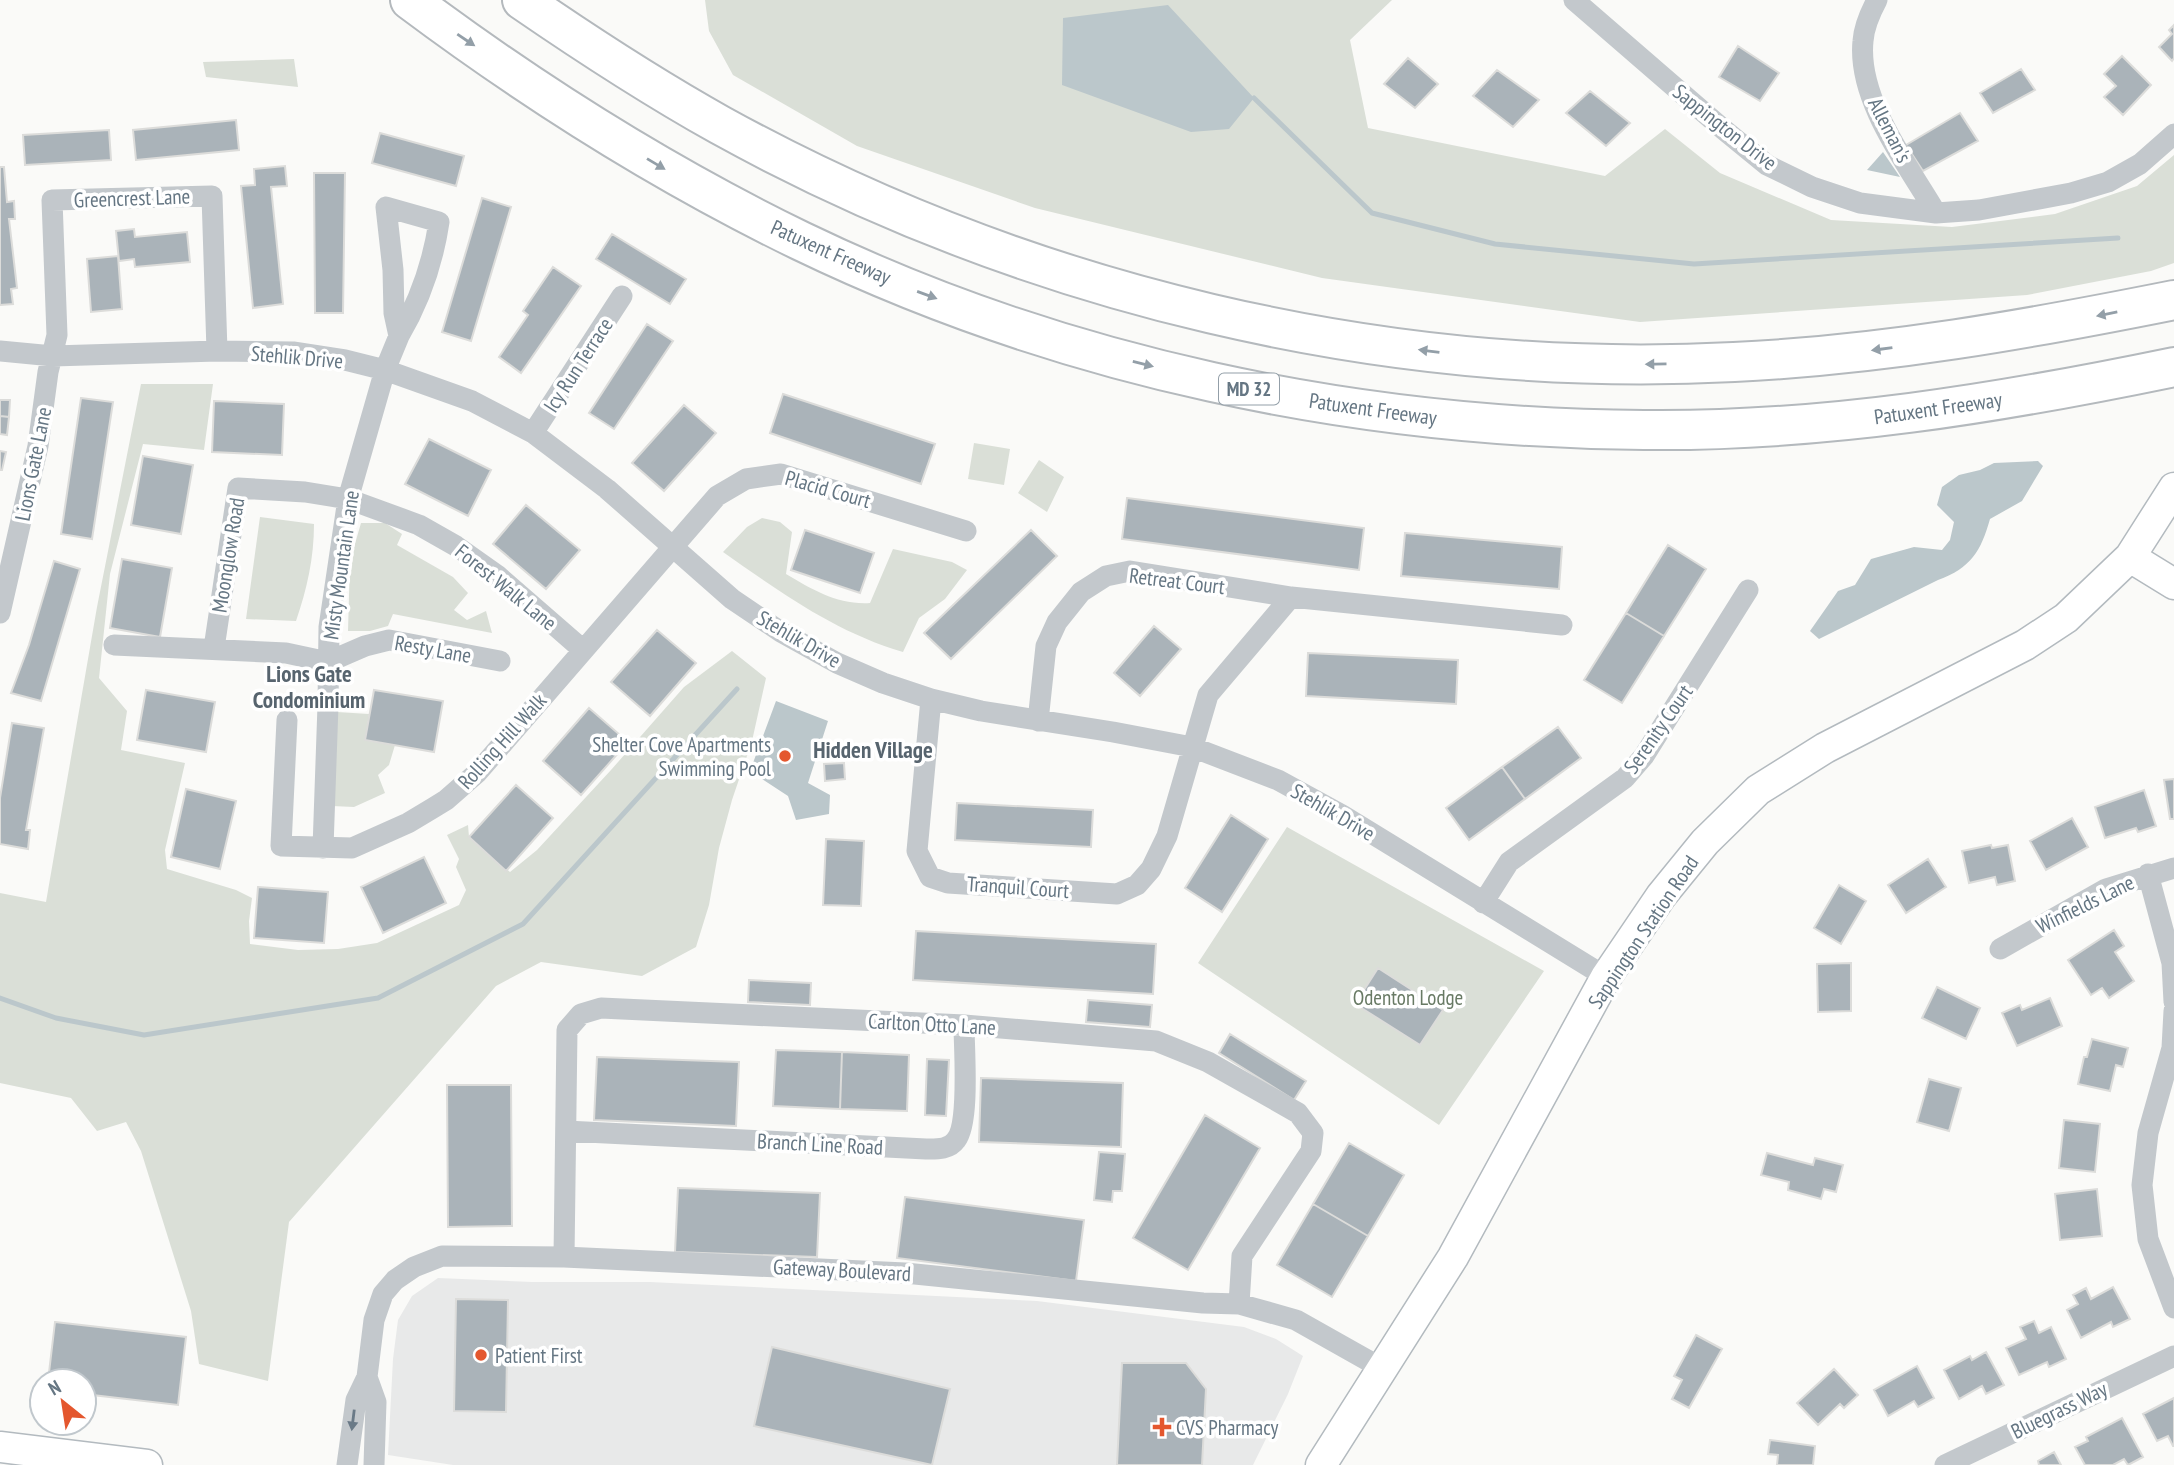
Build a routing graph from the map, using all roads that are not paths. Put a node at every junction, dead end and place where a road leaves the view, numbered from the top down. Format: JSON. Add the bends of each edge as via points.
{"nodes":[{"id":1,"x":410,"y":0,"type":"edge"},
{"id":2,"x":522,"y":0,"type":"edge"},
{"id":3,"x":1574,"y":0,"type":"edge"},
{"id":4,"x":1877,"y":0,"type":"edge"},
{"id":5,"x":2174,"y":134,"type":"edge"},
{"id":6,"x":1936,"y":214,"type":"junction"},
{"id":7,"x":622,"y":296,"type":"dead end"},
{"id":8,"x":2174,"y":300,"type":"edge"},
{"id":9,"x":399,"y":336,"type":"junction"},
{"id":10,"x":0,"y":351,"type":"edge"},
{"id":11,"x":217,"y":351,"type":"junction"},
{"id":12,"x":53,"y":356,"type":"junction"},
{"id":13,"x":2174,"y":367,"type":"edge"},
{"id":14,"x":384,"y":370,"type":"junction"},
{"id":15,"x":533,"y":433,"type":"junction"},
{"id":16,"x":2174,"y":488,"type":"edge"},
{"id":17,"x":348,"y":499,"type":"junction"},
{"id":18,"x":966,"y":531,"type":"dead end"},
{"id":19,"x":672,"y":546,"type":"junction"},
{"id":20,"x":2130,"y":557,"type":"junction"},
{"id":21,"x":2174,"y":584,"type":"edge"},
{"id":22,"x":1748,"y":590,"type":"dead end"},
{"id":23,"x":1291,"y":597,"type":"junction"},
{"id":24,"x":0,"y":612,"type":"edge"},
{"id":25,"x":1562,"y":625,"type":"dead end"},
{"id":26,"x":114,"y":645,"type":"dead end"},
{"id":27,"x":214,"y":648,"type":"junction"},
{"id":28,"x":583,"y":650,"type":"junction"},
{"id":29,"x":500,"y":661,"type":"dead end"},
{"id":30,"x":328,"y":662,"type":"junction"},
{"id":31,"x":931,"y":699,"type":"junction"},
{"id":32,"x":287,"y":720,"type":"dead end"},
{"id":33,"x":1038,"y":721,"type":"junction"},
{"id":34,"x":1192,"y":747,"type":"junction"},
{"id":35,"x":323,"y":848,"type":"junction"},
{"id":36,"x":2174,"y":868,"type":"edge"},
{"id":37,"x":2148,"y":874,"type":"junction"},
{"id":38,"x":1483,"y":903,"type":"junction"},
{"id":39,"x":2000,"y":949,"type":"dead end"},
{"id":40,"x":1606,"y":977,"type":"junction"},
{"id":41,"x":2174,"y":1002,"type":"edge"},
{"id":42,"x":2174,"y":1011,"type":"edge"},
{"id":43,"x":964,"y":1025,"type":"junction"},
{"id":44,"x":566,"y":1131,"type":"junction"},
{"id":45,"x":564,"y":1257,"type":"junction"},
{"id":46,"x":1239,"y":1304,"type":"junction"},
{"id":47,"x":2174,"y":1308,"type":"edge"},
{"id":48,"x":2174,"y":1356,"type":"edge"},
{"id":49,"x":1383,"y":1369,"type":"junction"},
{"id":50,"x":367,"y":1377,"type":"junction"},
{"id":51,"x":0,"y":1447,"type":"edge"},
{"id":52,"x":147,"y":1465,"type":"edge"},
{"id":53,"x":347,"y":1465,"type":"edge"},
{"id":54,"x":374,"y":1465,"type":"edge"},
{"id":55,"x":1321,"y":1465,"type":"edge"},
{"id":56,"x":1945,"y":1465,"type":"edge"}],
"edges":[{"from":1,"to":13,"type":"highway","name":"Patuxent Freeway","number":"MD 32","one_way":true,"via":[[576,115],[687,182],[803,242],[1017,327],[1223,384],[1321,404],[1426,418],[1647,430],[1875,417],[1971,405]]},
{"from":8,"to":2,"type":"highway","one_way":true,"via":[[1949,341],[1734,362],[1546,362],[1329,337],[1129,293],[937,228],[834,183],[721,125],[605,57]]},
{"from":3,"to":6,"type":"street","name":"Sappington Drive","via":[[1767,165],[1860,203]]},
{"from":4,"to":6,"type":"street","name":"Alleman's","via":[[1863,42],[1869,87],[1878,116]]},
{"from":5,"to":6,"type":"street","name":"Sappington Drive","via":[[2140,164],[2108,182],[2071,193]]},
{"from":7,"to":15,"type":"street","name":"Icy Run Terrace"},
{"from":9,"to":9,"type":"street","name":"Misty Mountain Lane","via":[[394,313],[386,207],[439,222],[414,312]]},
{"from":9,"to":14,"type":"street","name":"Misty Mountain Lane"},
{"from":10,"to":12,"type":"street","name":"Stehlik Drive"},
{"from":11,"to":12,"type":"street","name":"Stehlik Drive"},
{"from":11,"to":12,"type":"street","name":"Greencrest Lane","via":[[212,196],[52,200],[57,335]]},
{"from":11,"to":14,"type":"street","name":"Stehlik Drive","via":[[293,352]]},
{"from":12,"to":24,"type":"street","name":"Lions Gate Lane","via":[[43,424]]},
{"from":14,"to":15,"type":"street","name":"Stehlik Drive","via":[[472,401]]},
{"from":14,"to":17,"type":"street","name":"Misty Mountain Lane"},
{"from":15,"to":19,"type":"street","name":"Stehlik Drive"},
{"from":16,"to":20,"type":"main road","name":"Sappington Station Road"},
{"from":17,"to":27,"type":"street","name":"Moonglow Road","via":[[239,488]]},
{"from":17,"to":28,"type":"street","name":"Forest Walk Lane","via":[[419,526],[456,546],[497,575]]},
{"from":17,"to":30,"type":"street","name":"Misty Mountain Lane"},
{"from":18,"to":19,"type":"street","name":"Placid Court","via":[[781,474],[746,479],[717,496]]},
{"from":19,"to":28,"type":"street","name":"Rolling Hill Walk"},
{"from":19,"to":31,"type":"street","name":"Stehlik Drive","via":[[732,598],[781,632],[837,663]]},
{"from":20,"to":21,"type":"main road"},
{"from":20,"to":40,"type":"main road","name":"Sappington Station Road","via":[[2066,618],[2025,645],[1825,748],[1758,790],[1704,842]]},
{"from":22,"to":38,"type":"street","name":"Serenity Court","via":[[1637,764],[1625,778],[1508,862]]},
{"from":23,"to":25,"type":"street","name":"Retreat Court"},
{"from":23,"to":33,"type":"street","name":"Retreat Court","via":[[1130,571],[1106,576],[1081,592],[1057,621],[1046,646]]},
{"from":23,"to":34,"type":"street","via":[[1208,695]]},
{"from":26,"to":27,"type":"street"},
{"from":27,"to":30,"type":"street","via":[[286,653]]},
{"from":28,"to":35,"type":"street","name":"Rolling Hill Walk","via":[[478,772],[446,800],[352,848]]},
{"from":29,"to":30,"type":"street","name":"Resty Lane","via":[[389,640]]},
{"from":30,"to":35,"type":"street","name":"Misty Mountain Lane"},
{"from":31,"to":33,"type":"street","name":"Stehlik Drive"},
{"from":31,"to":34,"type":"street","name":"Tranquil Court","via":[[917,851],[930,877],[947,883],[1117,894],[1137,885],[1151,869],[1167,836]]},
{"from":32,"to":35,"type":"street","name":"Rolling Hill Walk","via":[[281,846]]},
{"from":33,"to":34,"type":"street","name":"Stehlik Drive"},
{"from":34,"to":38,"type":"street","name":"Stehlik Drive","via":[[1278,780]]},
{"from":36,"to":37,"type":"street","name":"Winfields Lane"},
{"from":37,"to":39,"type":"street","name":"Winfields Lane","via":[[2106,889]]},
{"from":37,"to":41,"type":"street","via":[[2172,963]]},
{"from":38,"to":40,"type":"street","name":"Stehlik Drive"},
{"from":40,"to":49,"type":"main road","name":"Sappington Station Road","via":[[1453,1256]]},
{"from":42,"to":47,"type":"street","via":[[2172,1048],[2148,1133],[2142,1185],[2148,1239]]},
{"from":43,"to":44,"type":"street","name":"Carlton Otto Lane","via":[[601,1008],[581,1014],[567,1030]]},
{"from":43,"to":44,"type":"street","name":"Branch Line Road","via":[[964,1120],[957,1140],[946,1148]]},
{"from":43,"to":46,"type":"street","name":"Carlton Otto Lane","via":[[1156,1041],[1208,1062],[1298,1113],[1313,1133],[1311,1151],[1242,1256]]},
{"from":44,"to":45,"type":"street","name":"Carlton Otto Lane"},
{"from":45,"to":46,"type":"street","name":"Gateway Boulevard","via":[[905,1273]]},
{"from":45,"to":50,"type":"street","name":"Gateway Boulevard","via":[[442,1256],[414,1267],[383,1294],[374,1320]]},
{"from":46,"to":49,"type":"street","name":"Gateway Boulevard","via":[[1296,1320]]},
{"from":48,"to":56,"type":"street","name":"Bluegrass Way"},
{"from":49,"to":55,"type":"main road","name":"Sappington Station Road"},
{"from":50,"to":53,"type":"street","name":"Gateway Boulevard","one_way":true,"via":[[356,1400]]},
{"from":50,"to":54,"type":"street","name":"Gateway Boulevard","via":[[376,1402]]},
{"from":51,"to":52,"type":"main road"}]}
